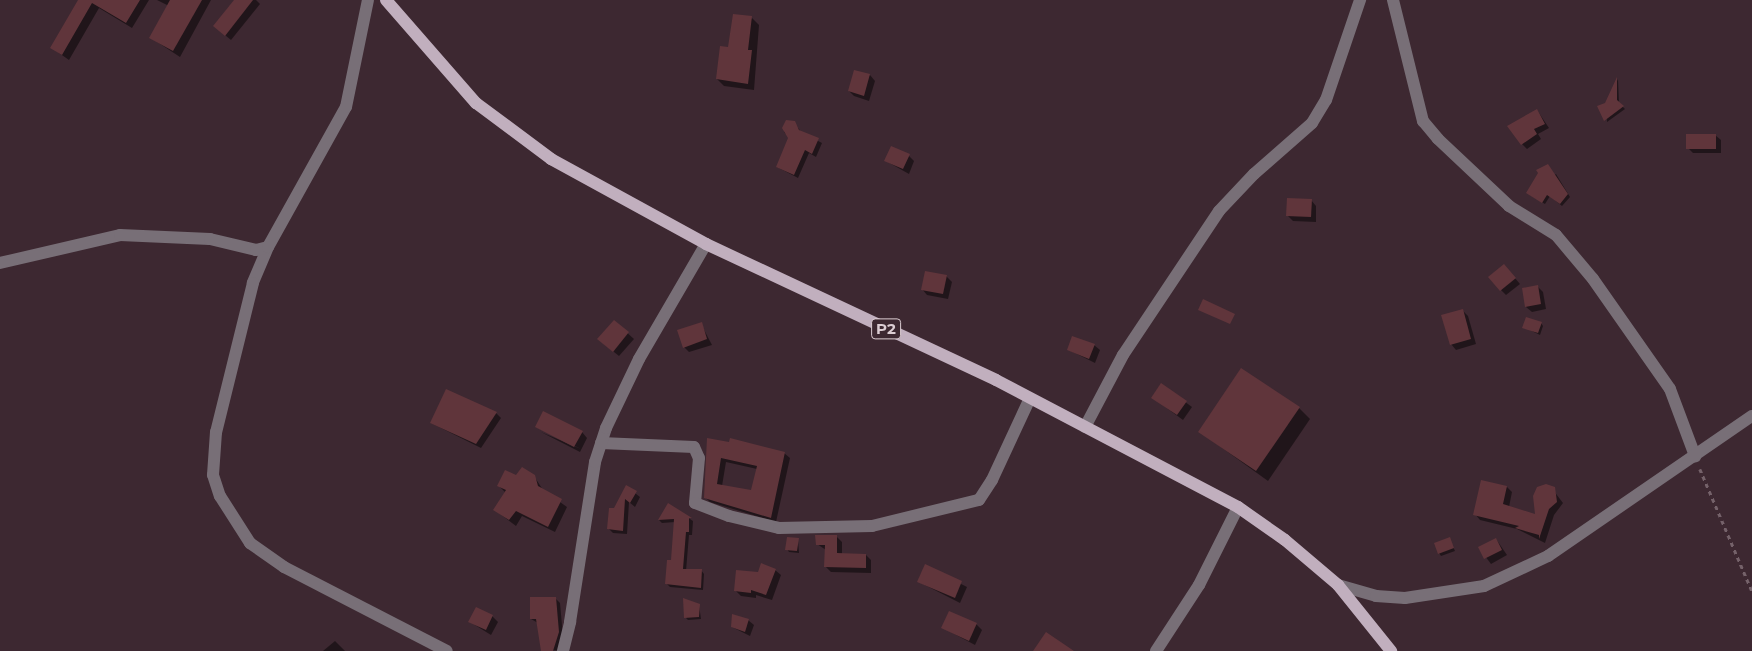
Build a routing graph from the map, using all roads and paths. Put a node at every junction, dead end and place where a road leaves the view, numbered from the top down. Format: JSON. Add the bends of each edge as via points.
{"nodes":[{"id":1,"x":386,"y":0,"type":"edge"},
{"id":2,"x":1360,"y":0,"type":"edge"},
{"id":3,"x":1393,"y":0,"type":"edge"},
{"id":4,"x":366,"y":1,"type":"edge"},
{"id":5,"x":706,"y":244,"type":"junction"},
{"id":6,"x":268,"y":247,"type":"junction"},
{"id":7,"x":0,"y":263,"type":"edge"},
{"id":8,"x":1030,"y":398,"type":"junction"},
{"id":9,"x":1752,"y":416,"type":"edge"},
{"id":10,"x":1085,"y":427,"type":"junction"},
{"id":11,"x":601,"y":443,"type":"junction"},
{"id":12,"x":1695,"y":456,"type":"junction"},
{"id":13,"x":1238,"y":507,"type":"junction"},
{"id":14,"x":1338,"y":585,"type":"junction"},
{"id":15,"x":1752,"y":591,"type":"edge"},
{"id":16,"x":447,"y":651,"type":"edge"},
{"id":17,"x":563,"y":651,"type":"edge"},
{"id":18,"x":1156,"y":651,"type":"edge"},
{"id":19,"x":1391,"y":651,"type":"edge"}],
"edges":[{"from":1,"to":5,"type":"main road","number":"P2","via":[[476,103],[510,130],[551,159]]},
{"from":2,"to":10,"type":"street","via":[[1326,100],[1312,123],[1254,174],[1219,211],[1123,355]]},
{"from":3,"to":12,"type":"street","via":[[1423,121],[1509,206],[1556,235],[1593,279],[1670,389]]},
{"from":4,"to":6,"type":"street","via":[[346,107]]},
{"from":5,"to":8,"type":"main road","number":"P2"},
{"from":5,"to":11,"type":"street","via":[[624,386]]},
{"from":6,"to":7,"type":"street","via":[[256,250],[210,239],[120,234]]},
{"from":6,"to":16,"type":"street","via":[[252,284],[216,432],[213,475],[220,496],[250,543],[284,567]]},
{"from":8,"to":10,"type":"main road","number":"P2"},
{"from":8,"to":11,"type":"street","via":[[992,480],[979,500],[872,526],[779,528],[729,516],[695,503],[699,458],[694,447]]},
{"from":9,"to":12,"type":"street"},
{"from":10,"to":13,"type":"main road","number":"P2"},
{"from":11,"to":17,"type":"street"},
{"from":12,"to":14,"type":"street","via":[[1548,556],[1484,586],[1405,598],[1376,596]]},
{"from":12,"to":15,"type":"path"},
{"from":13,"to":14,"type":"main road","number":"P2"},
{"from":13,"to":18,"type":"street","via":[[1200,586]]},
{"from":14,"to":19,"type":"main road","number":"P2"}]}
